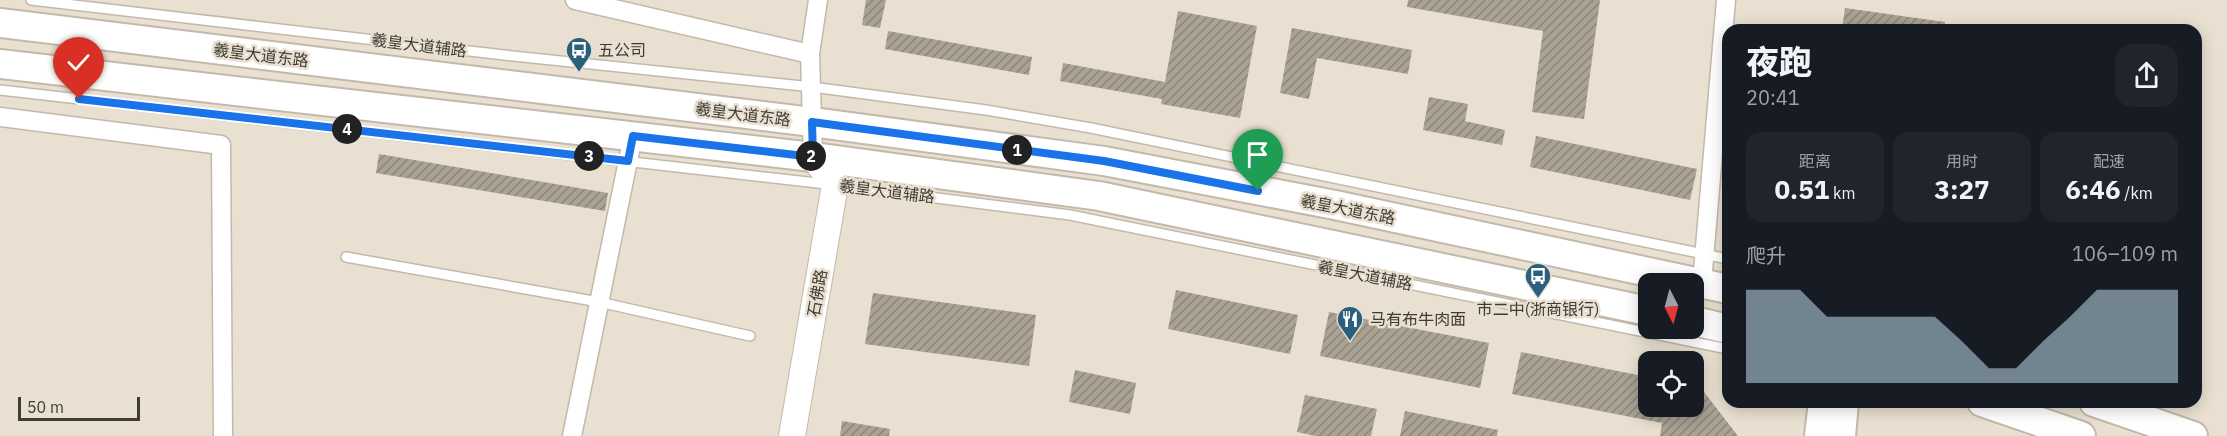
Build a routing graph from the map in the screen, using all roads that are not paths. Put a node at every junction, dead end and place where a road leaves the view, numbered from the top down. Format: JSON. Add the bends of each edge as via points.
{"nodes":[{"id":1,"x":31,"y":0,"type":"edge"},
{"id":2,"x":575,"y":0,"type":"edge"},
{"id":3,"x":818,"y":0,"type":"edge"},
{"id":4,"x":1726,"y":0,"type":"edge"},
{"id":5,"x":623,"y":6,"type":"edge"},
{"id":6,"x":0,"y":23,"type":"edge"},
{"id":7,"x":1724,"y":24,"type":"edge"},
{"id":8,"x":1722,"y":51,"type":"edge"},
{"id":9,"x":810,"y":54,"type":"junction"},
{"id":10,"x":0,"y":64,"type":"edge"},
{"id":11,"x":812,"y":87,"type":"junction"},
{"id":12,"x":0,"y":90,"type":"edge"},
{"id":13,"x":0,"y":117,"type":"edge"},
{"id":14,"x":812,"y":122,"type":"junction"},
{"id":15,"x":631,"y":148,"type":"junction"},
{"id":16,"x":813,"y":157,"type":"junction"},
{"id":17,"x":835,"y":184,"type":"junction"},
{"id":18,"x":1706,"y":254,"type":"junction"},
{"id":19,"x":346,"y":257,"type":"dead end"},
{"id":20,"x":1722,"y":258,"type":"edge"},
{"id":21,"x":1715,"y":286,"type":"edge"},
{"id":22,"x":599,"y":302,"type":"junction"},
{"id":23,"x":1638,"y":309,"type":"edge"},
{"id":24,"x":1704,"y":323,"type":"edge"},
{"id":25,"x":1722,"y":328,"type":"edge"},
{"id":26,"x":750,"y":336,"type":"dead end"},
{"id":27,"x":1722,"y":348,"type":"edge"},
{"id":28,"x":1822,"y":408,"type":"edge"},
{"id":29,"x":1843,"y":408,"type":"edge"},
{"id":30,"x":1999,"y":408,"type":"edge"},
{"id":31,"x":2111,"y":408,"type":"edge"},
{"id":32,"x":222,"y":436,"type":"edge"},
{"id":33,"x":572,"y":436,"type":"edge"},
{"id":34,"x":792,"y":436,"type":"edge"},
{"id":35,"x":1819,"y":436,"type":"edge"},
{"id":36,"x":1841,"y":436,"type":"edge"},
{"id":37,"x":2080,"y":436,"type":"edge"},
{"id":38,"x":2193,"y":436,"type":"edge"}],
"edges":[{"from":1,"to":11,"type":"lane","name":"羲皇大道辅路"},
{"from":2,"to":5,"type":"street"},
{"from":3,"to":9,"type":"street"},
{"from":4,"to":7,"type":"street"},
{"from":5,"to":9,"type":"street"},
{"from":6,"to":14,"type":"main road","name":"羲皇大道东路"},
{"from":8,"to":18,"type":"street"},
{"from":9,"to":11,"type":"street"},
{"from":10,"to":15,"type":"main road","name":"羲皇大道东路"},
{"from":11,"to":14,"type":"street"},
{"from":11,"to":18,"type":"lane","name":"羲皇大道辅路","via":[[1091,128]]},
{"from":12,"to":15,"type":"lane","name":"羲皇大道辅路"},
{"from":13,"to":32,"type":"street","via":[[221,145]]},
{"from":14,"to":16,"type":"street"},
{"from":14,"to":21,"type":"main road","name":"羲皇大道东路","via":[[1104,161]]},
{"from":15,"to":16,"type":"main road","name":"羲皇大道东路"},
{"from":15,"to":17,"type":"lane","name":"羲皇大道辅路"},
{"from":15,"to":22,"type":"street"},
{"from":16,"to":17,"type":"street"},
{"from":16,"to":23,"type":"main road","name":"羲皇大道东路","via":[[1099,196]]},
{"from":17,"to":27,"type":"lane","name":"羲皇大道辅路","via":[[1070,215]]},
{"from":17,"to":34,"type":"street","name":"石佛路"},
{"from":18,"to":20,"type":"lane","name":"羲皇大道辅路"},
{"from":18,"to":21,"type":"street"},
{"from":19,"to":22,"type":"lane"},
{"from":22,"to":26,"type":"lane"},
{"from":22,"to":33,"type":"street"},
{"from":24,"to":25,"type":"main road"},
{"from":28,"to":35,"type":"main road"},
{"from":29,"to":36,"type":"main road"},
{"from":30,"to":37,"type":"main road"},
{"from":31,"to":38,"type":"main road"}]}
